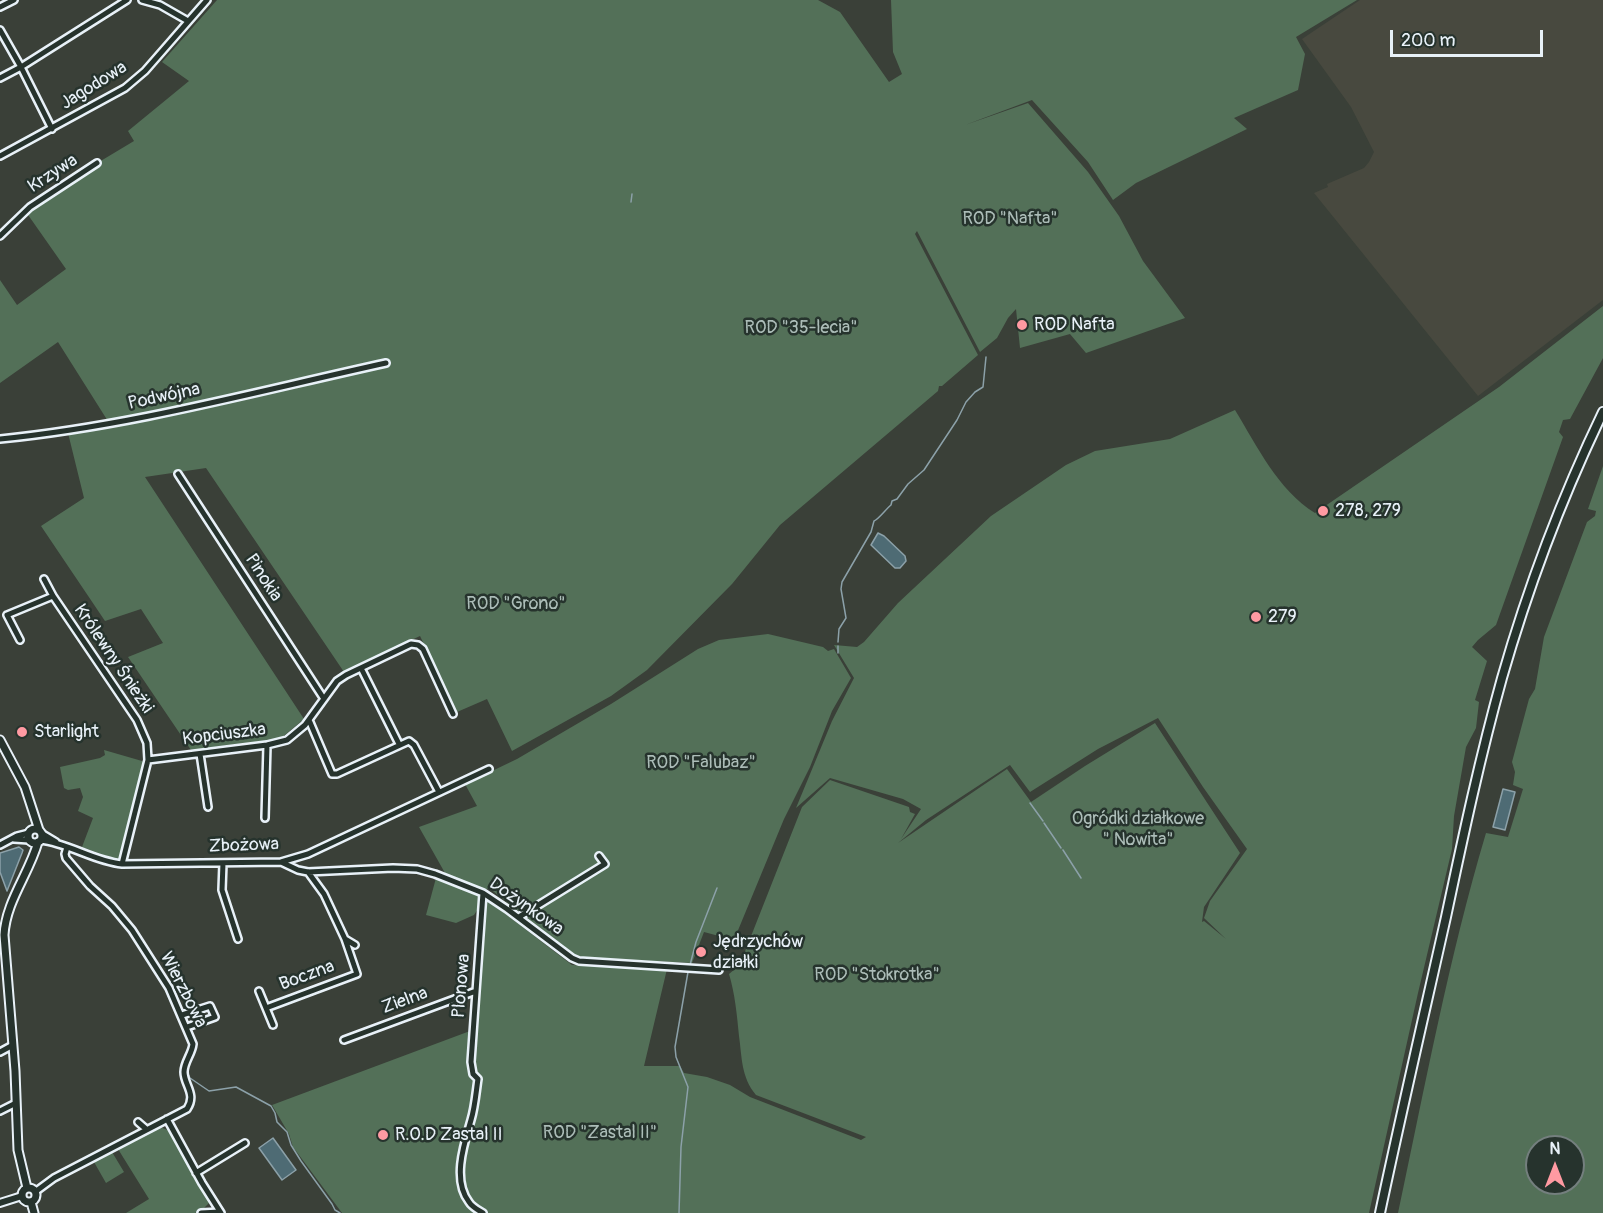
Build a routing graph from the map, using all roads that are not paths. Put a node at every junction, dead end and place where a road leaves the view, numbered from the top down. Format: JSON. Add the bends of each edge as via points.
{"nodes":[{"id":1,"x":14,"y":0,"type":"edge"},
{"id":2,"x":127,"y":0,"type":"edge"},
{"id":3,"x":141,"y":0,"type":"edge"},
{"id":4,"x":207,"y":0,"type":"edge"},
{"id":5,"x":0,"y":7,"type":"edge"},
{"id":6,"x":188,"y":21,"type":"junction"},
{"id":7,"x":0,"y":30,"type":"edge"},
{"id":8,"x":21,"y":67,"type":"junction"},
{"id":9,"x":0,"y":78,"type":"edge"},
{"id":10,"x":52,"y":129,"type":"junction"},
{"id":11,"x":0,"y":156,"type":"edge"},
{"id":12,"x":97,"y":162,"type":"dead end"},
{"id":13,"x":0,"y":236,"type":"edge"},
{"id":14,"x":386,"y":363,"type":"dead end"},
{"id":15,"x":1603,"y":412,"type":"edge"},
{"id":16,"x":0,"y":439,"type":"edge"},
{"id":17,"x":178,"y":474,"type":"dead end"},
{"id":18,"x":44,"y":579,"type":"dead end"},
{"id":19,"x":53,"y":596,"type":"junction"},
{"id":20,"x":20,"y":640,"type":"dead end"},
{"id":21,"x":362,"y":668,"type":"junction"},
{"id":22,"x":324,"y":699,"type":"junction"},
{"id":23,"x":453,"y":714,"type":"dead end"},
{"id":24,"x":309,"y":720,"type":"junction"},
{"id":25,"x":0,"y":740,"type":"edge"},
{"id":26,"x":399,"y":744,"type":"junction"},
{"id":27,"x":267,"y":745,"type":"junction"},
{"id":28,"x":200,"y":754,"type":"junction"},
{"id":29,"x":148,"y":760,"type":"junction"},
{"id":30,"x":489,"y":769,"type":"dead end"},
{"id":31,"x":439,"y":792,"type":"junction"},
{"id":32,"x":208,"y":807,"type":"dead end"},
{"id":33,"x":265,"y":818,"type":"dead end"},
{"id":34,"x":35,"y":836,"type":"junction"},
{"id":35,"x":0,"y":845,"type":"edge"},
{"id":36,"x":67,"y":847,"type":"junction"},
{"id":37,"x":599,"y":856,"type":"dead end"},
{"id":38,"x":223,"y":862,"type":"junction"},
{"id":39,"x":281,"y":862,"type":"junction"},
{"id":40,"x":122,"y":864,"type":"junction"},
{"id":41,"x":308,"y":872,"type":"junction"},
{"id":42,"x":483,"y":893,"type":"junction"},
{"id":43,"x":519,"y":917,"type":"junction"},
{"id":44,"x":238,"y":939,"type":"dead end"},
{"id":45,"x":345,"y":939,"type":"junction"},
{"id":46,"x":355,"y":945,"type":"dead end"},
{"id":47,"x":719,"y":970,"type":"dead end"},
{"id":48,"x":259,"y":991,"type":"dead end"},
{"id":49,"x":476,"y":991,"type":"junction"},
{"id":50,"x":266,"y":1008,"type":"junction"},
{"id":51,"x":182,"y":1015,"type":"junction"},
{"id":52,"x":273,"y":1025,"type":"dead end"},
{"id":53,"x":187,"y":1027,"type":"junction"},
{"id":54,"x":344,"y":1040,"type":"dead end"},
{"id":55,"x":13,"y":1045,"type":"junction"},
{"id":56,"x":0,"y":1052,"type":"edge"},
{"id":57,"x":16,"y":1103,"type":"junction"},
{"id":58,"x":0,"y":1111,"type":"edge"},
{"id":59,"x":167,"y":1119,"type":"junction"},
{"id":60,"x":138,"y":1122,"type":"dead end"},
{"id":61,"x":146,"y":1130,"type":"junction"},
{"id":62,"x":245,"y":1143,"type":"dead end"},
{"id":63,"x":196,"y":1173,"type":"junction"},
{"id":64,"x":27,"y":1188,"type":"junction"},
{"id":65,"x":35,"y":1192,"type":"junction"},
{"id":66,"x":22,"y":1196,"type":"junction"},
{"id":67,"x":31,"y":1202,"type":"junction"},
{"id":68,"x":0,"y":1203,"type":"edge"},
{"id":69,"x":221,"y":1212,"type":"edge"},
{"id":70,"x":34,"y":1213,"type":"edge"},
{"id":71,"x":201,"y":1213,"type":"edge"},
{"id":72,"x":483,"y":1213,"type":"edge"},
{"id":73,"x":1380,"y":1213,"type":"edge"}],
"edges":[{"from":1,"to":5,"type":"street"},
{"from":2,"to":8,"type":"street"},
{"from":3,"to":6,"type":"street","via":[[160,5]]},
{"from":4,"to":6,"type":"street","name":"Jagodowa"},
{"from":6,"to":10,"type":"street","name":"Jagodowa","via":[[130,84]]},
{"from":7,"to":8,"type":"street"},
{"from":8,"to":9,"type":"street"},
{"from":8,"to":10,"type":"street"},
{"from":10,"to":11,"type":"street","name":"Jagodowa"},
{"from":12,"to":13,"type":"street","name":"Krzywa","via":[[30,207]]},
{"from":14,"to":16,"type":"street","name":"Podwójna","via":[[124,422]]},
{"from":15,"to":73,"type":"main road","via":[[1547,543],[1502,678]]},
{"from":17,"to":22,"type":"street","name":"Pinokia"},
{"from":18,"to":19,"type":"street","name":"Królewny Śnieżki"},
{"from":19,"to":20,"type":"street","via":[[7,615]]},
{"from":19,"to":29,"type":"street","name":"Królewny Śnieżki","via":[[137,720],[147,743]]},
{"from":21,"to":22,"type":"street","name":"Kopciuszka","via":[[337,681]]},
{"from":21,"to":23,"type":"street","name":"Kopciuszka","via":[[411,644],[418,645]]},
{"from":21,"to":26,"type":"street"},
{"from":22,"to":24,"type":"street","name":"Kopciuszka"},
{"from":24,"to":26,"type":"street","via":[[335,775]]},
{"from":24,"to":27,"type":"street","name":"Kopciuszka","via":[[287,740]]},
{"from":25,"to":34,"type":"main road","via":[[25,787]]},
{"from":26,"to":31,"type":"street","via":[[409,741],[414,745]]},
{"from":27,"to":28,"type":"street","name":"Kopciuszka"},
{"from":27,"to":33,"type":"street"},
{"from":28,"to":29,"type":"street","name":"Kopciuszka"},
{"from":28,"to":32,"type":"street"},
{"from":29,"to":40,"type":"street"},
{"from":30,"to":31,"type":"street","name":"Zbożowa"},
{"from":31,"to":39,"type":"street","name":"Zbożowa","via":[[308,854]]},
{"from":34,"to":35,"type":"street","via":[[17,836]]},
{"from":34,"to":36,"type":"street","name":"Zbożowa"},
{"from":34,"to":55,"type":"main road","via":[[32,857],[10,905],[5,928]]},
{"from":36,"to":40,"type":"street","name":"Zbożowa"},
{"from":36,"to":51,"type":"street","name":"Wierzbowa","via":[[66,858],[132,930]]},
{"from":37,"to":43,"type":"street","via":[[605,864]]},
{"from":38,"to":39,"type":"street","name":"Zbożowa"},
{"from":38,"to":40,"type":"street","name":"Zbożowa"},
{"from":38,"to":44,"type":"street","via":[[222,890]]},
{"from":39,"to":41,"type":"street","name":"Dożynkowa"},
{"from":41,"to":42,"type":"street","name":"Dożynkowa","via":[[417,869]]},
{"from":41,"to":45,"type":"street","name":"Boczna","via":[[324,894]]},
{"from":42,"to":43,"type":"street","name":"Dożynkowa"},
{"from":42,"to":49,"type":"street","name":"Plonowa"},
{"from":43,"to":47,"type":"street","name":"Dożynkowa","via":[[579,961]]},
{"from":45,"to":46,"type":"street","name":"Boczna"},
{"from":45,"to":50,"type":"street","name":"Boczna","via":[[357,974]]},
{"from":48,"to":50,"type":"street","name":"Boczna"},
{"from":49,"to":54,"type":"street","name":"Zielna"},
{"from":49,"to":72,"type":"street","name":"Plonowa","via":[[471,1062],[478,1079],[461,1184],[470,1204]]},
{"from":50,"to":52,"type":"street","name":"Boczna"},
{"from":51,"to":53,"type":"street","name":"Wierzbowa"},
{"from":51,"to":53,"type":"street","via":[[210,1006],[215,1017]]},
{"from":53,"to":59,"type":"street","name":"Wierzbowa","via":[[193,1044],[184,1069],[189,1105]]},
{"from":55,"to":56,"type":"street"},
{"from":55,"to":57,"type":"main road"},
{"from":57,"to":58,"type":"street"},
{"from":57,"to":64,"type":"main road","via":[[18,1155]]},
{"from":59,"to":61,"type":"street","name":"Wierzbowa"},
{"from":59,"to":63,"type":"street"},
{"from":60,"to":61,"type":"street"},
{"from":61,"to":65,"type":"street","name":"Wierzbowa"},
{"from":62,"to":63,"type":"street"},
{"from":63,"to":69,"type":"street"},
{"from":64,"to":65,"type":"main road"},
{"from":64,"to":66,"type":"main road"},
{"from":65,"to":67,"type":"main road"},
{"from":66,"to":67,"type":"main road"},
{"from":66,"to":68,"type":"street"},
{"from":67,"to":70,"type":"main road"},
{"from":69,"to":71,"type":"street"}]}
